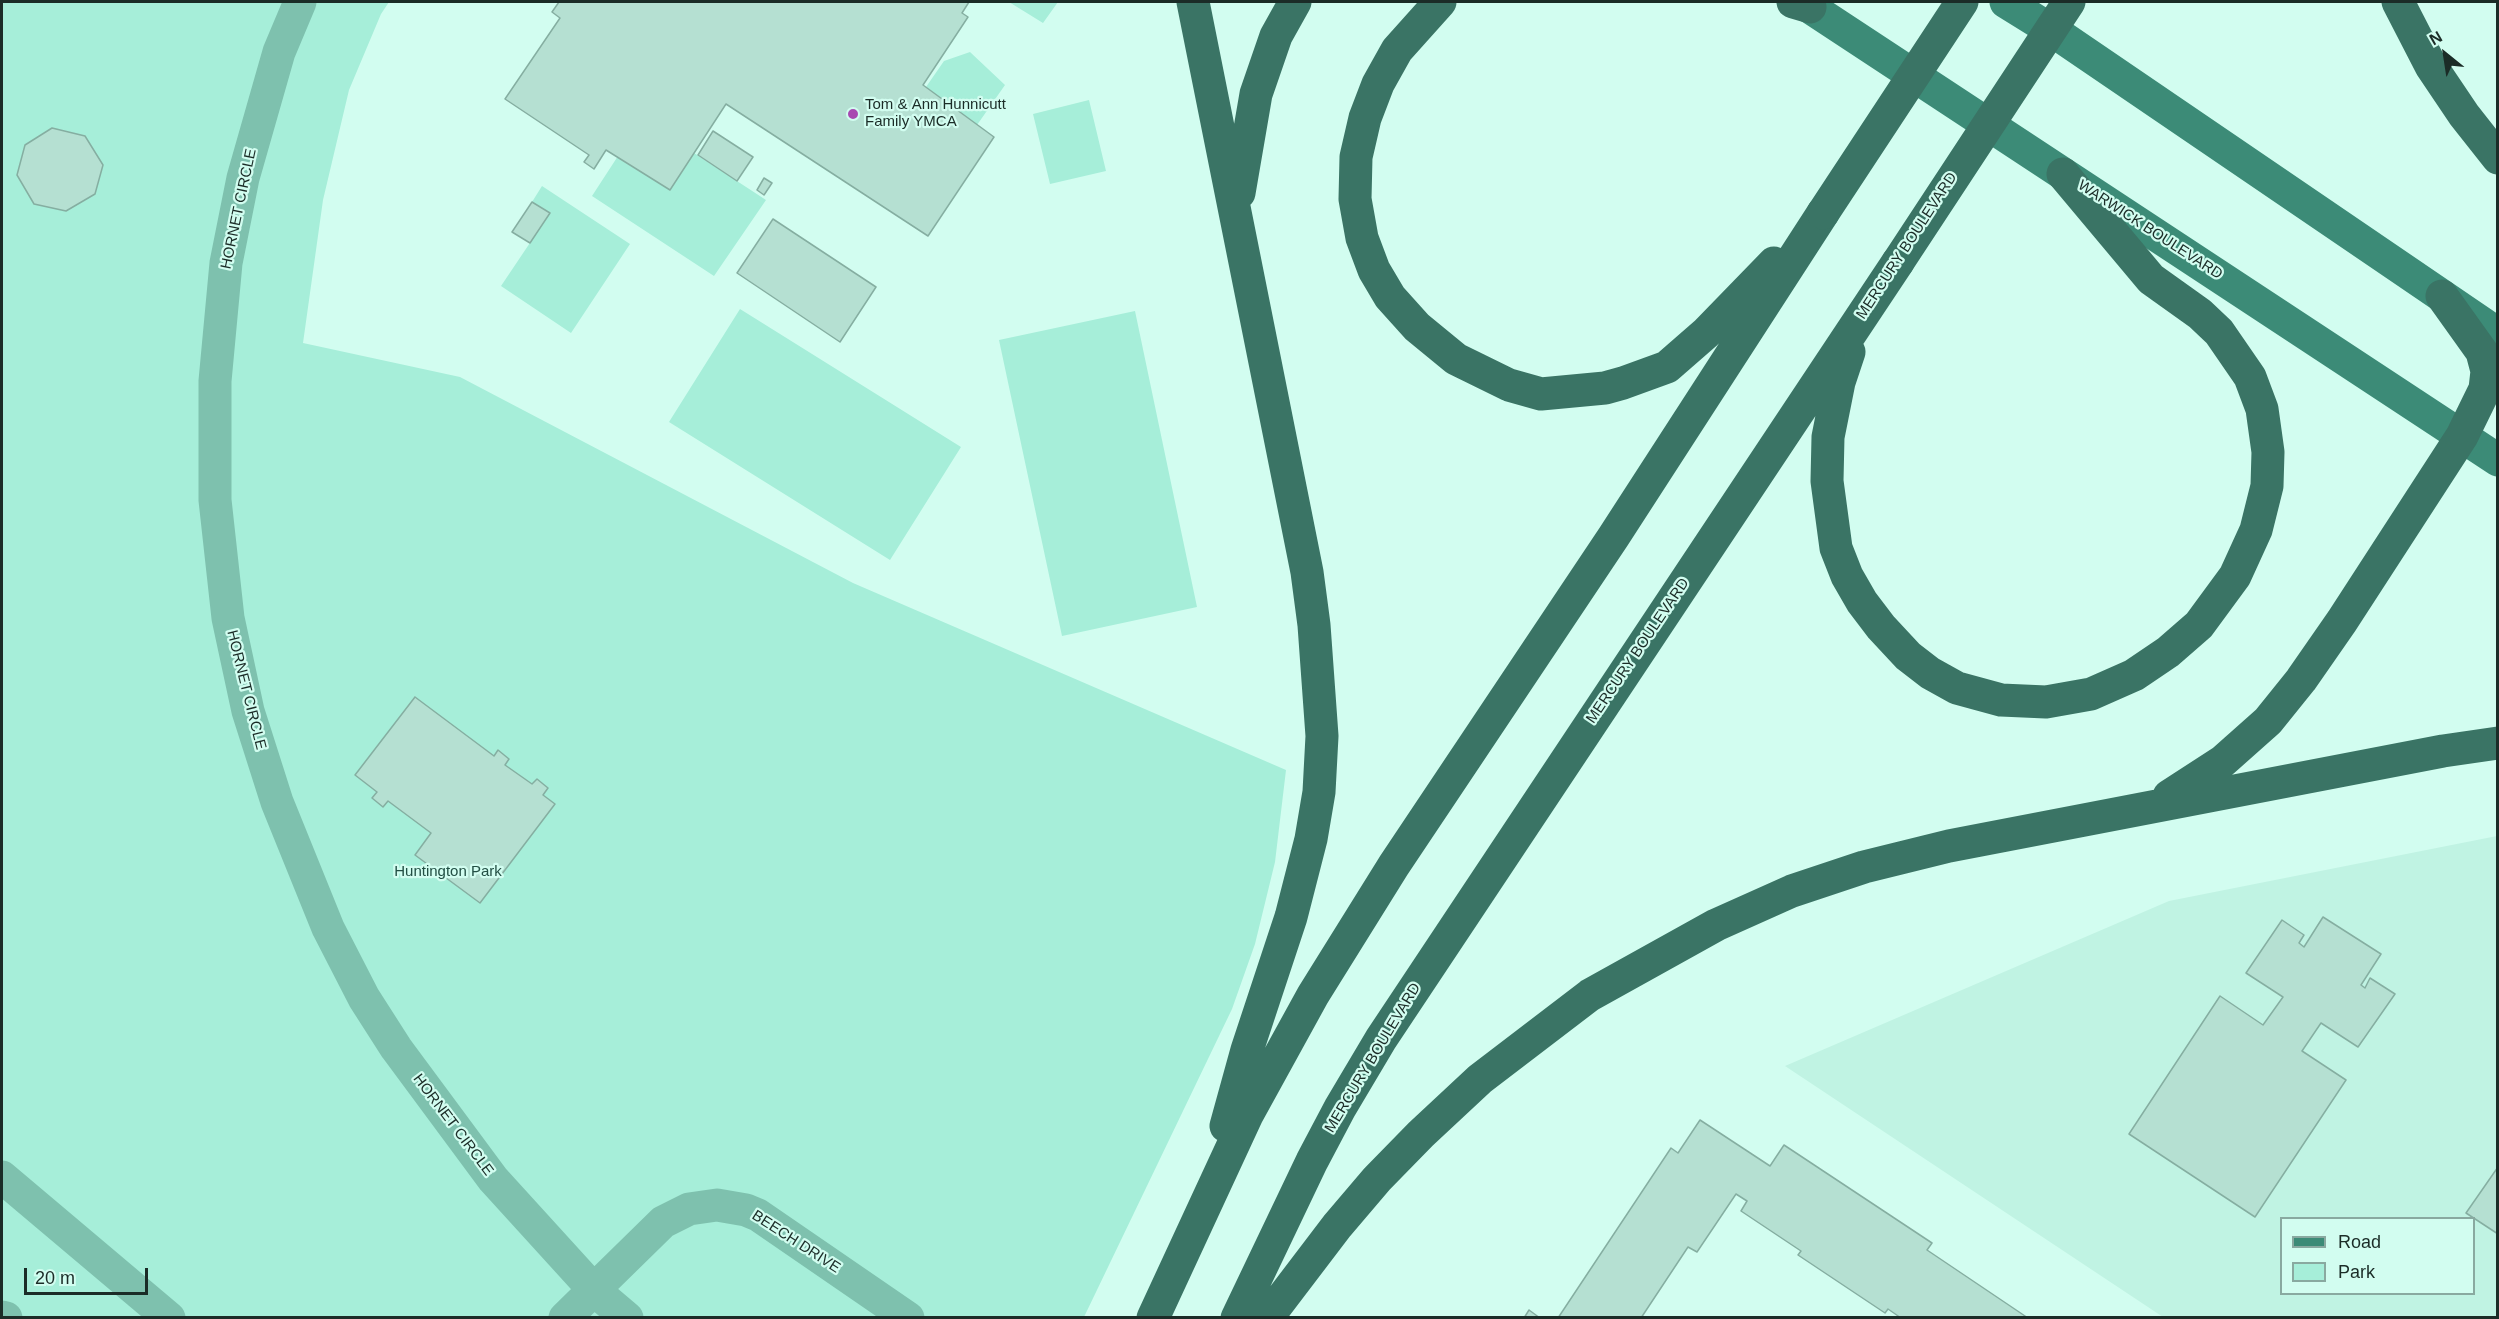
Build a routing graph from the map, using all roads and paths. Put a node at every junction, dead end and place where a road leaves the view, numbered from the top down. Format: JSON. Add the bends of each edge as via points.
{"nodes":[{"id":1,"x":300,"y":2,"type":"edge"},
{"id":2,"x":1192,"y":2,"type":"edge"},
{"id":3,"x":1295,"y":2,"type":"edge"},
{"id":4,"x":1440,"y":2,"type":"edge"},
{"id":5,"x":1962,"y":2,"type":"edge"},
{"id":6,"x":2006,"y":2,"type":"edge"},
{"id":7,"x":2069,"y":2,"type":"edge"},
{"id":8,"x":2398,"y":2,"type":"edge"},
{"id":9,"x":1802,"y":3,"type":"edge"},
{"id":10,"x":2498,"y":158,"type":"edge"},
{"id":11,"x":2064,"y":174,"type":"junction"},
{"id":12,"x":1823,"y":213,"type":"junction"},
{"id":13,"x":1235,"y":216,"type":"junction"},
{"id":14,"x":2442,"y":297,"type":"junction"},
{"id":15,"x":1860,"y":319,"type":"junction"},
{"id":16,"x":2498,"y":334,"type":"edge"},
{"id":17,"x":2462,"y":436,"type":"junction"},
{"id":18,"x":2498,"y":460,"type":"edge"},
{"id":19,"x":2498,"y":743,"type":"edge"},
{"id":20,"x":2155,"y":805,"type":"junction"},
{"id":21,"x":2,"y":1177,"type":"edge"},
{"id":22,"x":1204,"y":1206,"type":"junction"},
{"id":23,"x":594,"y":1290,"type":"junction"},
{"id":24,"x":2,"y":1317,"type":"edge"},
{"id":25,"x":6,"y":1317,"type":"edge"},
{"id":26,"x":169,"y":1317,"type":"edge"},
{"id":27,"x":565,"y":1317,"type":"edge"},
{"id":28,"x":627,"y":1317,"type":"edge"},
{"id":29,"x":908,"y":1317,"type":"edge"},
{"id":30,"x":1153,"y":1317,"type":"edge"},
{"id":31,"x":1237,"y":1317,"type":"edge"},
{"id":32,"x":1267,"y":1317,"type":"edge"}],
"edges":[{"from":1,"to":23,"type":"street","name":"HORNET CIRCLE","via":[[279,52],[243,178],[226,263],[214,381],[215,500],[228,618],[248,711],[277,802],[324,918],[364,998],[493,1179]]},
{"from":2,"to":13,"type":"highway"},
{"from":3,"to":13,"type":"highway","via":[[1276,36],[1256,94]]},
{"from":4,"to":12,"type":"highway","via":[[1397,50],[1378,84],[1356,158],[1355,199],[1362,238],[1390,297],[1417,327],[1456,359],[1509,385],[1541,394],[1605,388],[1648,375],[1667,367],[1689,350]]},
{"from":5,"to":12,"type":"highway","bridge":true},
{"from":6,"to":14,"type":"main road"},
{"from":7,"to":15,"type":"highway","name":"MERCURY BOULEVARD","bridge":true},
{"from":8,"to":10,"type":"highway","via":[[2431,66]]},
{"from":9,"to":11,"type":"main road","name":"WARWICK BOULEVARD"},
{"from":11,"to":15,"type":"highway","via":[[2151,279],[2219,332],[2250,377],[2262,409],[2268,452],[2267,486],[2256,530],[2235,576],[2199,625],[2168,652],[2134,675],[2091,694],[2046,702],[2001,700],[1958,688],[1930,673],[1881,627],[1847,576],[1836,548],[1827,482],[1828,436],[1839,382]]},
{"from":11,"to":17,"type":"main road","name":"WARWICK BOULEVARD"},
{"from":12,"to":22,"type":"highway","via":[[1354,928],[1272,1068]]},
{"from":13,"to":22,"type":"highway","via":[[1307,572],[1322,736],[1311,839]]},
{"from":14,"to":16,"type":"main road"},
{"from":14,"to":17,"type":"highway","via":[[2482,352],[2487,371],[2485,389]]},
{"from":15,"to":31,"type":"highway","name":"MERCURY BOULEVARD","via":[[1381,1039],[1316,1152]]},
{"from":17,"to":18,"type":"main road","name":"WARWICK BOULEVARD"},
{"from":17,"to":20,"type":"highway","via":[[2342,621],[2268,721],[2223,761]]},
{"from":19,"to":20,"type":"highway"},
{"from":20,"to":32,"type":"highway","via":[[1864,867],[1781,896],[1637,967],[1536,1034],[1421,1134],[1337,1226]]},
{"from":21,"to":26,"type":"street"},
{"from":22,"to":30,"type":"highway"},
{"from":23,"to":27,"type":"street","name":"BEECH DRIVE"},
{"from":23,"to":28,"type":"street"},
{"from":23,"to":29,"type":"street","name":"BEECH DRIVE","via":[[663,1222],[689,1209],[717,1205],[758,1215]]},
{"from":24,"to":25,"type":"street"}]}
